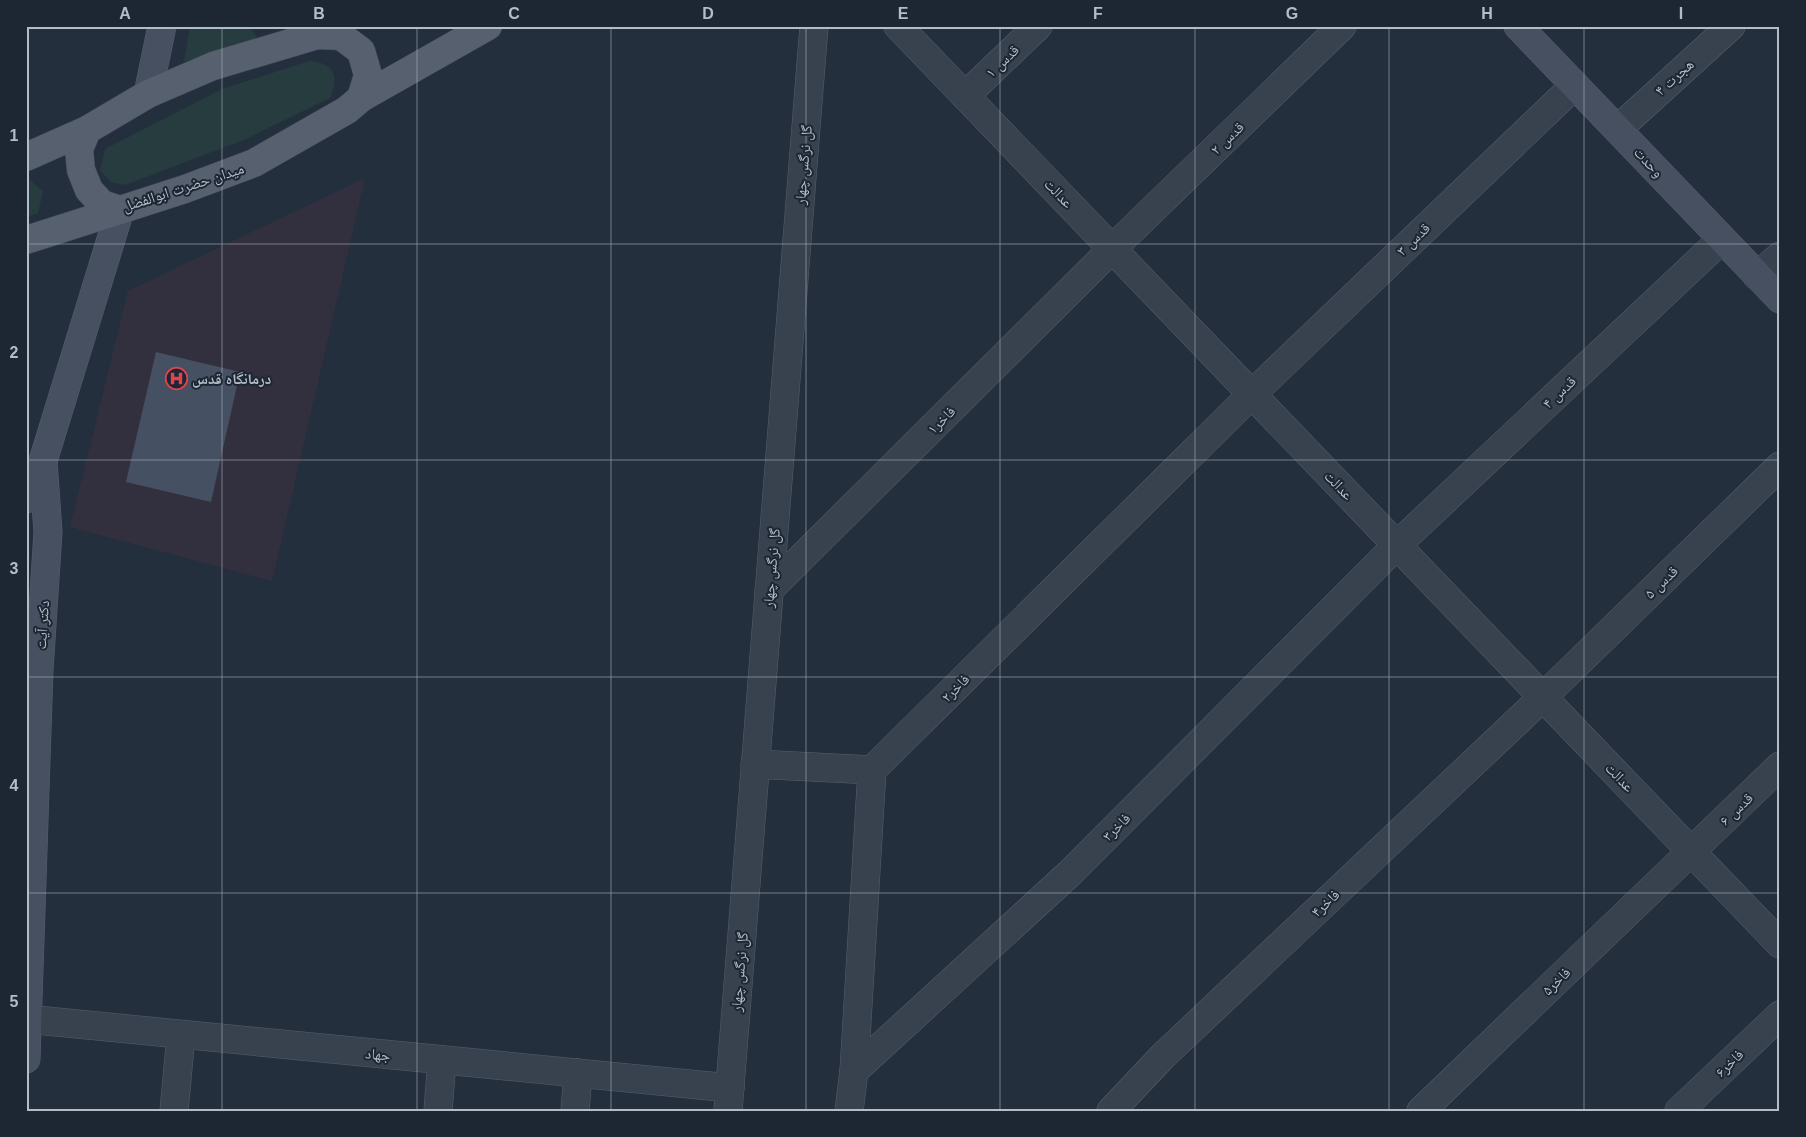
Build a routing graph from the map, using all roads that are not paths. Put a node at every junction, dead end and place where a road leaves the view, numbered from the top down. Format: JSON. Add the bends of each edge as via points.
{"nodes":[{"id":1,"x":162,"y":26,"type":"edge"},
{"id":2,"x":488,"y":26,"type":"edge"},
{"id":3,"x":814,"y":26,"type":"edge"},
{"id":4,"x":898,"y":26,"type":"edge"},
{"id":5,"x":1038,"y":26,"type":"edge"},
{"id":6,"x":1342,"y":26,"type":"edge"},
{"id":7,"x":1518,"y":26,"type":"edge"},
{"id":8,"x":1731,"y":26,"type":"edge"},
{"id":9,"x":331,"y":31,"type":"edge"},
{"id":10,"x":1575,"y":85,"type":"junction"},
{"id":11,"x":148,"y":94,"type":"junction"},
{"id":12,"x":965,"y":96,"type":"junction"},
{"id":13,"x":361,"y":98,"type":"junction"},
{"id":14,"x":1618,"y":129,"type":"junction"},
{"id":15,"x":88,"y":130,"type":"junction"},
{"id":16,"x":26,"y":157,"type":"edge"},
{"id":17,"x":120,"y":210,"type":"junction"},
{"id":18,"x":26,"y":240,"type":"edge"},
{"id":19,"x":1721,"y":240,"type":"junction"},
{"id":20,"x":1112,"y":249,"type":"junction"},
{"id":21,"x":1780,"y":256,"type":"edge"},
{"id":22,"x":1758,"y":276,"type":"junction"},
{"id":23,"x":1780,"y":300,"type":"edge"},
{"id":24,"x":1252,"y":394,"type":"junction"},
{"id":25,"x":43,"y":461,"type":"junction"},
{"id":26,"x":1780,"y":466,"type":"edge"},
{"id":27,"x":26,"y":499,"type":"edge"},
{"id":28,"x":1397,"y":545,"type":"junction"},
{"id":29,"x":769,"y":590,"type":"junction"},
{"id":30,"x":1543,"y":697,"type":"junction"},
{"id":31,"x":755,"y":764,"type":"junction"},
{"id":32,"x":1780,"y":766,"type":"edge"},
{"id":33,"x":872,"y":770,"type":"junction"},
{"id":34,"x":1691,"y":852,"type":"junction"},
{"id":35,"x":1780,"y":944,"type":"edge"},
{"id":36,"x":1780,"y":1015,"type":"edge"},
{"id":37,"x":26,"y":1020,"type":"edge"},
{"id":38,"x":181,"y":1035,"type":"junction"},
{"id":39,"x":26,"y":1059,"type":"edge"},
{"id":40,"x":442,"y":1060,"type":"junction"},
{"id":41,"x":854,"y":1071,"type":"junction"},
{"id":42,"x":578,"y":1073,"type":"junction"},
{"id":43,"x":729,"y":1099,"type":"edge"},
{"id":44,"x":174,"y":1111,"type":"edge"},
{"id":45,"x":438,"y":1111,"type":"edge"},
{"id":46,"x":575,"y":1111,"type":"edge"},
{"id":47,"x":849,"y":1111,"type":"edge"},
{"id":48,"x":1110,"y":1111,"type":"edge"},
{"id":49,"x":1421,"y":1111,"type":"edge"},
{"id":50,"x":1679,"y":1111,"type":"edge"}],
"edges":[{"from":1,"to":11,"type":"street"},
{"from":2,"to":13,"type":"main road","name":"میدان حضرت ابوالفضل"},
{"from":3,"to":29,"type":"street","name":"گل نرگس چهار"},
{"from":4,"to":12,"type":"street","name":"عدالت"},
{"from":5,"to":12,"type":"street","name":"قدس ۱"},
{"from":6,"to":20,"type":"street","name":"قدس ۲"},
{"from":7,"to":10,"type":"street","name":"وحدت"},
{"from":8,"to":14,"type":"street","name":"هجرت ۴"},
{"from":9,"to":11,"type":"main road","via":[[213,66]]},
{"from":9,"to":13,"type":"main road","via":[[361,51],[368,74]]},
{"from":10,"to":14,"type":"street","name":"وحدت"},
{"from":10,"to":24,"type":"street","name":"قدس ۳"},
{"from":11,"to":15,"type":"main road"},
{"from":12,"to":20,"type":"street","name":"عدالت"},
{"from":13,"to":17,"type":"main road","name":"میدان حضرت ابوالفضل","via":[[347,110],[254,164]]},
{"from":14,"to":19,"type":"street","name":"وحدت"},
{"from":15,"to":16,"type":"main road"},
{"from":15,"to":17,"type":"main road","name":"میدان حضرت ابوالفضل","via":[[79,150],[88,190],[102,204]]},
{"from":17,"to":18,"type":"main road"},
{"from":17,"to":25,"type":"street","name":"دکتر آیت"},
{"from":19,"to":22,"type":"street","name":"وحدت"},
{"from":19,"to":28,"type":"street","name":"قدس ۴"},
{"from":20,"to":24,"type":"street","name":"عدالت"},
{"from":20,"to":29,"type":"street","name":"فاخر۱"},
{"from":21,"to":22,"type":"street"},
{"from":22,"to":23,"type":"street","name":"وحدت"},
{"from":24,"to":28,"type":"street","name":"عدالت"},
{"from":24,"to":33,"type":"street","name":"فاخر۲"},
{"from":25,"to":27,"type":"street","name":"دکتر آیت"},
{"from":25,"to":37,"type":"street","name":"دکتر آیت","via":[[48,532],[39,670]]},
{"from":26,"to":30,"type":"street","name":"قدس ۵"},
{"from":28,"to":30,"type":"street","name":"عدالت"},
{"from":28,"to":41,"type":"street","name":"فاخر۳","via":[[1070,873]]},
{"from":29,"to":31,"type":"street","name":"گل نرگس چهار"},
{"from":30,"to":34,"type":"street","name":"عدالت"},
{"from":30,"to":48,"type":"street","name":"فاخر۴","via":[[1163,1056]]},
{"from":31,"to":33,"type":"street"},
{"from":31,"to":43,"type":"street","name":"گل نرگس چهار"},
{"from":32,"to":34,"type":"street","name":"قدس ۶"},
{"from":33,"to":41,"type":"street"},
{"from":34,"to":35,"type":"street","name":"عدالت"},
{"from":34,"to":49,"type":"street","name":"فاخر۵"},
{"from":36,"to":50,"type":"street","name":"فاخر۶"},
{"from":37,"to":38,"type":"street","name":"جهاد"},
{"from":37,"to":39,"type":"street","name":"دکتر آیت"},
{"from":38,"to":40,"type":"street","name":"جهاد"},
{"from":38,"to":44,"type":"street"},
{"from":40,"to":42,"type":"street","name":"جهاد"},
{"from":40,"to":45,"type":"street"},
{"from":41,"to":47,"type":"street"},
{"from":42,"to":43,"type":"street","name":"جهاد"},
{"from":42,"to":46,"type":"street"}]}
